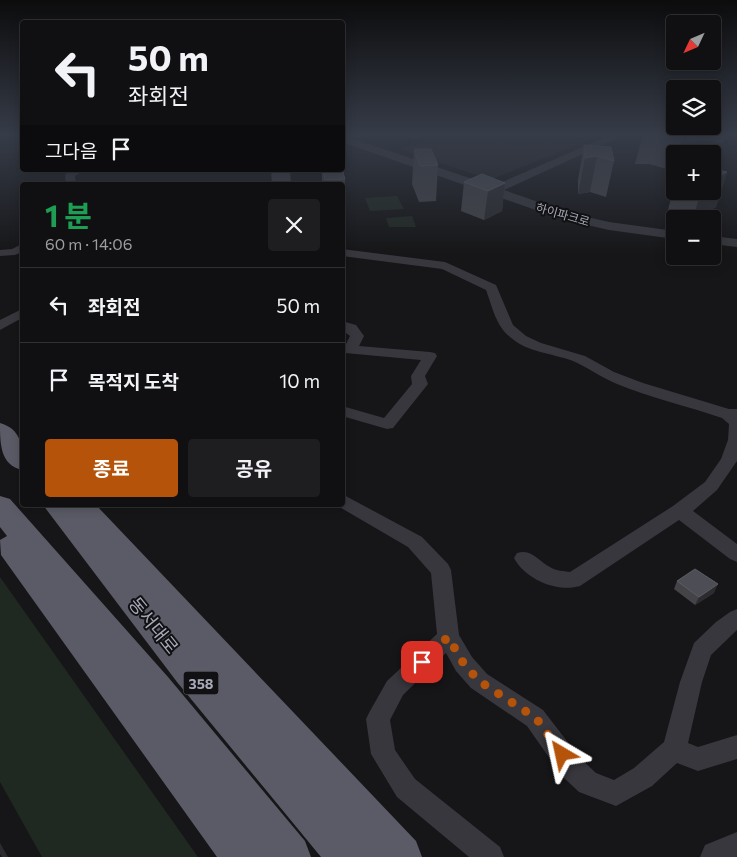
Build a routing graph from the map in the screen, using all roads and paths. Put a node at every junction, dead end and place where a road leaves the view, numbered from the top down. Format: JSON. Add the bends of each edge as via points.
{"nodes":[{"id":1,"x":443,"y":174,"type":"edge"},
{"id":2,"x":533,"y":174,"type":"edge"},
{"id":3,"x":494,"y":192,"type":"junction"},
{"id":4,"x":666,"y":234,"type":"edge"},
{"id":5,"x":721,"y":241,"type":"edge"},
{"id":6,"x":737,"y":243,"type":"edge"},
{"id":7,"x":345,"y":252,"type":"edge"},
{"id":8,"x":0,"y":253,"type":"edge"},
{"id":9,"x":20,"y":254,"type":"edge"},
{"id":10,"x":20,"y":314,"type":"edge"},
{"id":11,"x":0,"y":326,"type":"edge"},
{"id":12,"x":345,"y":326,"type":"edge"},
{"id":13,"x":345,"y":412,"type":"edge"},
{"id":14,"x":733,"y":414,"type":"edge"},
{"id":15,"x":0,"y":420,"type":"edge"},
{"id":16,"x":0,"y":432,"type":"edge"},
{"id":17,"x":20,"y":443,"type":"edge"},
{"id":18,"x":20,"y":457,"type":"edge"},
{"id":19,"x":733,"y":462,"type":"edge"},
{"id":20,"x":345,"y":502,"type":"edge"},
{"id":21,"x":0,"y":507,"type":"edge"},
{"id":22,"x":60,"y":507,"type":"edge"},
{"id":23,"x":80,"y":507,"type":"edge"},
{"id":24,"x":680,"y":511,"type":"junction"},
{"id":25,"x":0,"y":530,"type":"edge"},
{"id":26,"x":737,"y":554,"type":"edge"},
{"id":27,"x":524,"y":558,"type":"dead end"},
{"id":28,"x":737,"y":618,"type":"edge"},
{"id":29,"x":448,"y":637,"type":"junction"},
{"id":30,"x":737,"y":747,"type":"edge"},
{"id":31,"x":674,"y":749,"type":"junction"},
{"id":32,"x":737,"y":846,"type":"edge"},
{"id":33,"x":244,"y":857,"type":"edge"},
{"id":34,"x":290,"y":857,"type":"edge"},
{"id":35,"x":350,"y":857,"type":"edge"},
{"id":36,"x":400,"y":857,"type":"edge"},
{"id":37,"x":490,"y":857,"type":"edge"},
{"id":38,"x":714,"y":857,"type":"edge"}],
"edges":[{"from":1,"to":3,"type":"street","name":"하이파크로"},
{"from":2,"to":3,"type":"street"},
{"from":3,"to":4,"type":"street","name":"하이파크로","via":[[566,216]]},
{"from":5,"to":6,"type":"street"},
{"from":7,"to":14,"type":"street","via":[[445,266],[492,288],[504,323],[515,336],[577,358],[634,384]]},
{"from":8,"to":9,"type":"street"},
{"from":10,"to":11,"type":"street"},
{"from":12,"to":13,"type":"street","via":[[352,328],[357,336],[350,350],[430,356],[418,376],[420,384],[387,424]]},
{"from":14,"to":19,"type":"street","via":[[737,423]]},
{"from":15,"to":17,"type":"highway"},
{"from":16,"to":18,"type":"highway"},
{"from":19,"to":24,"type":"street","via":[[711,486]]},
{"from":20,"to":29,"type":"street","via":[[415,542],[441,570]]},
{"from":21,"to":34,"type":"highway","number":"358","via":[[155,689]]},
{"from":22,"to":35,"type":"highway","name":"동서대로","number":"358","via":[[190,670]]},
{"from":23,"to":36,"type":"highway"},
{"from":24,"to":26,"type":"street"},
{"from":24,"to":27,"type":"street","via":[[573,580],[546,576]]},
{"from":25,"to":33,"type":"highway"},
{"from":28,"to":31,"type":"street","via":[[702,650]]},
{"from":29,"to":31,"type":"street","via":[[479,681],[536,718],[571,767],[588,783],[616,793],[643,777]]},
{"from":29,"to":37,"type":"street","via":[[395,688],[378,719],[383,754],[406,788]]},
{"from":30,"to":31,"type":"street","via":[[698,759]]},
{"from":32,"to":38,"type":"street","via":[[714,854]]}]}
